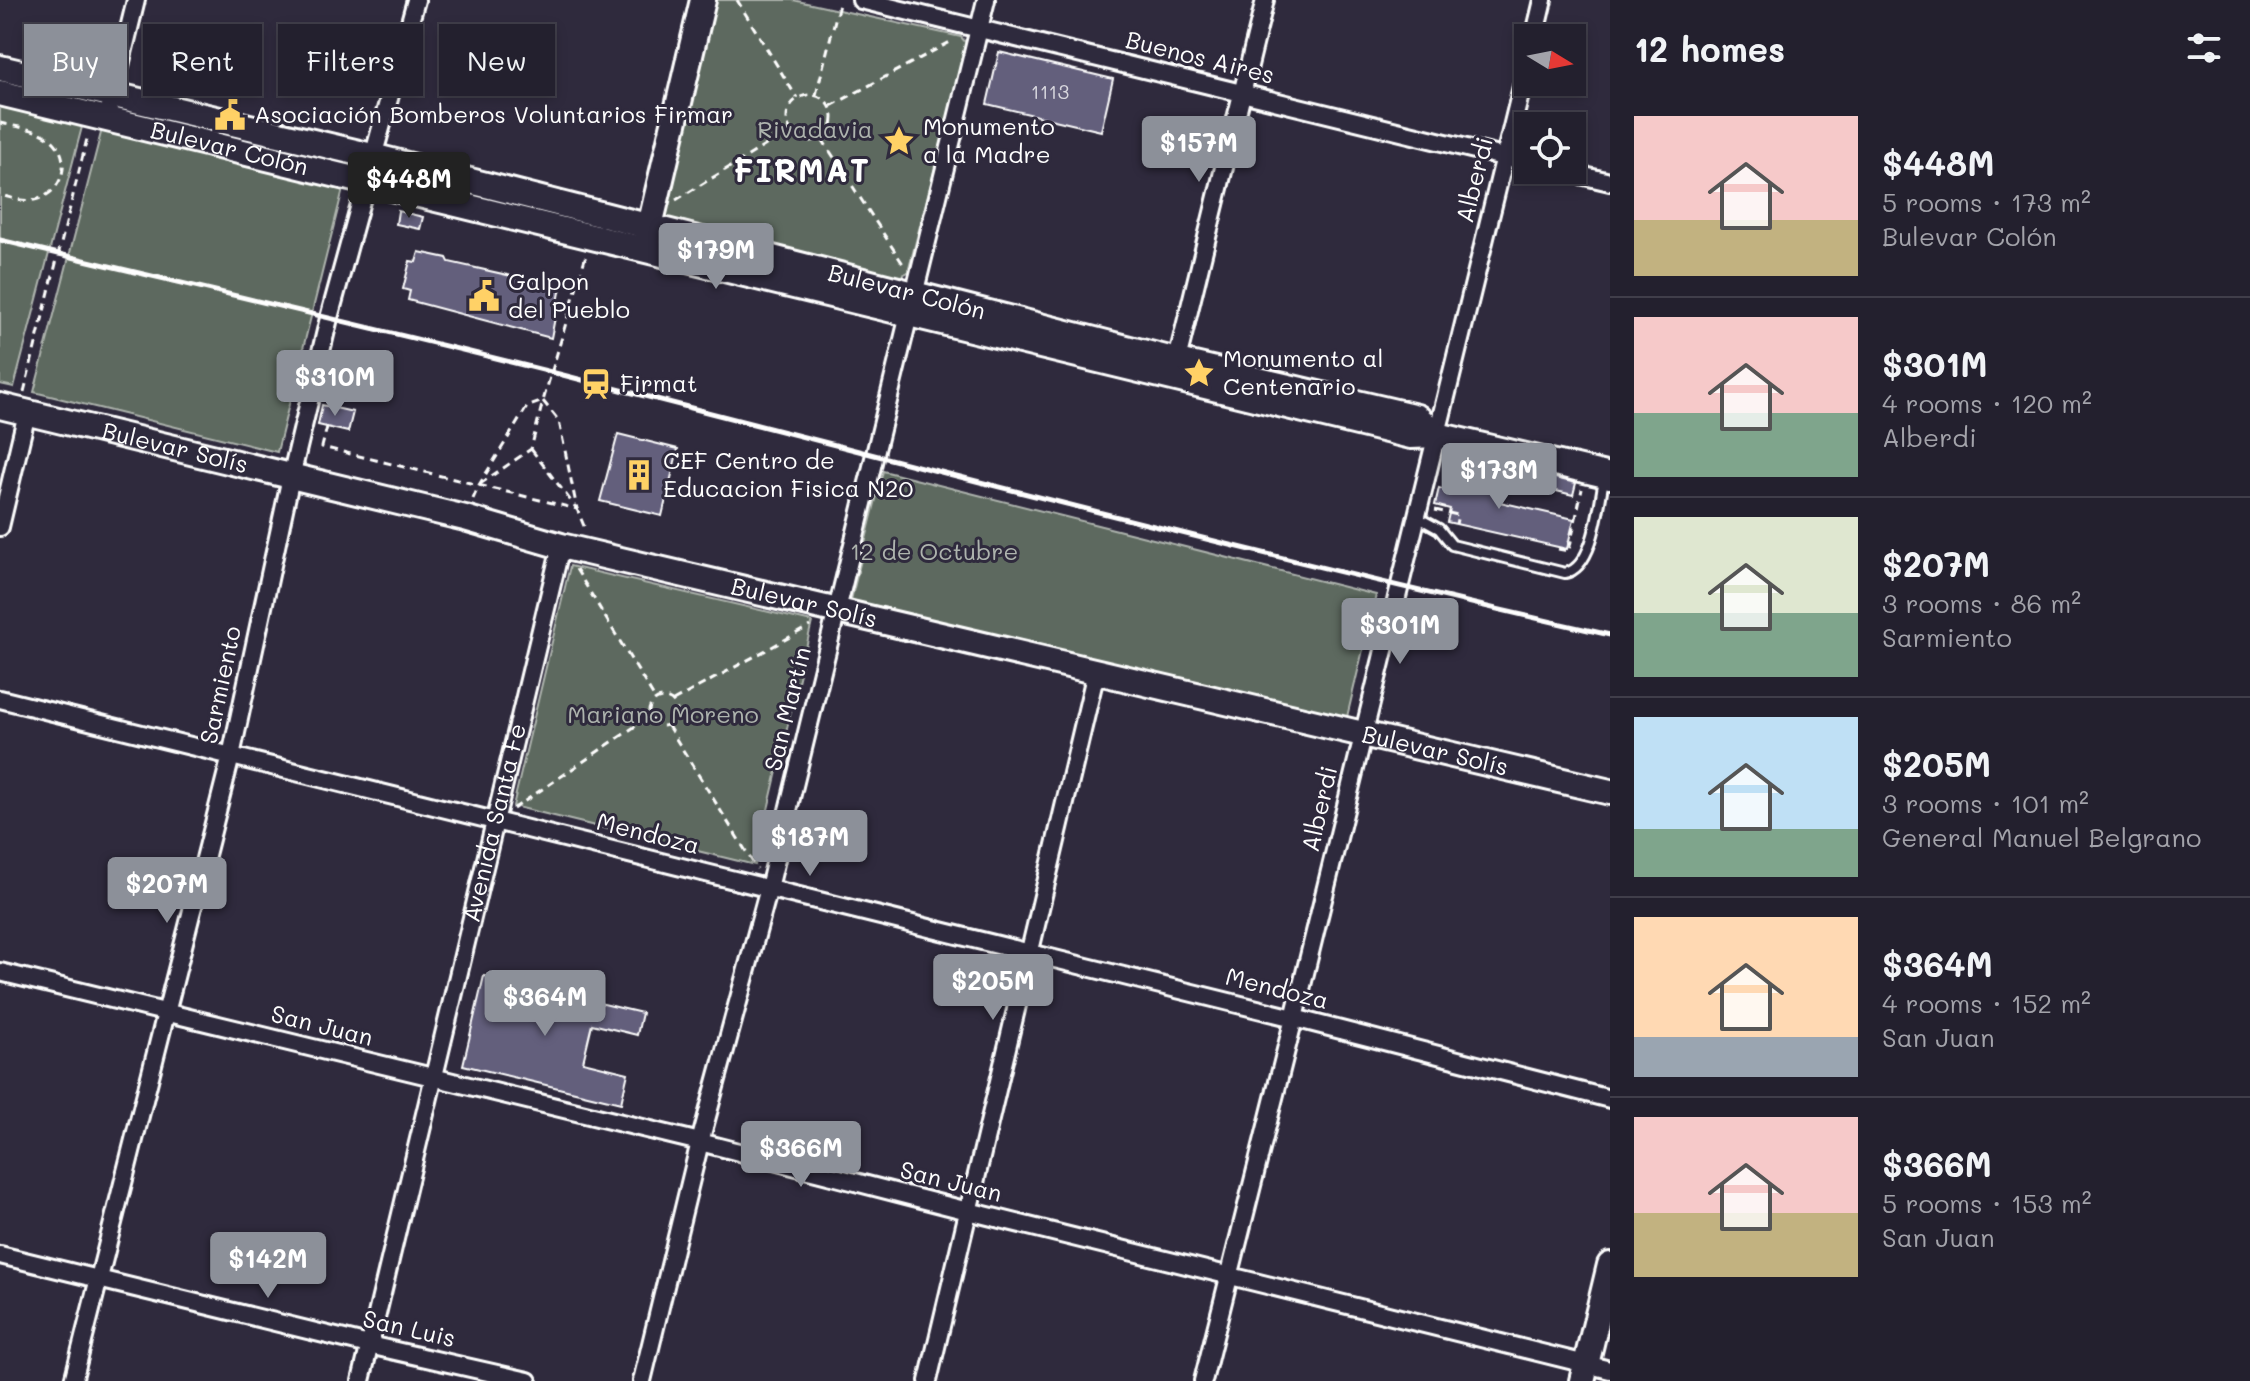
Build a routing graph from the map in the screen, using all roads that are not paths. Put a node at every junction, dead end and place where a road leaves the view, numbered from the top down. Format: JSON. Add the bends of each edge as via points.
{"nodes":[{"id":1,"x":136,"y":0,"type":"edge"},
{"id":2,"x":416,"y":0,"type":"edge"},
{"id":3,"x":703,"y":0,"type":"edge"},
{"id":4,"x":861,"y":0,"type":"edge"},
{"id":5,"x":986,"y":0,"type":"edge"},
{"id":6,"x":1265,"y":0,"type":"edge"},
{"id":7,"x":1543,"y":0,"type":"edge"},
{"id":8,"x":1537,"y":24,"type":"edge"},
{"id":9,"x":979,"y":29,"type":"junction"},
{"id":10,"x":0,"y":68,"type":"edge"},
{"id":11,"x":0,"y":93,"type":"edge"},
{"id":12,"x":1242,"y":93,"type":"junction"},
{"id":13,"x":1520,"y":96,"type":"edge"},
{"id":14,"x":104,"y":110,"type":"junction"},
{"id":15,"x":372,"y":156,"type":"junction"},
{"id":16,"x":1505,"y":157,"type":"junction"},
{"id":17,"x":1514,"y":159,"type":"edge"},
{"id":18,"x":1586,"y":176,"type":"edge"},
{"id":19,"x":366,"y":181,"type":"junction"},
{"id":20,"x":1610,"y":182,"type":"edge"},
{"id":21,"x":647,"y":238,"type":"junction"},
{"id":22,"x":913,"y":304,"type":"junction"},
{"id":23,"x":1174,"y":369,"type":"junction"},
{"id":24,"x":16,"y":410,"type":"edge"},
{"id":25,"x":1437,"y":435,"type":"junction"},
{"id":26,"x":1600,"y":473,"type":"edge"},
{"id":27,"x":291,"y":477,"type":"junction"},
{"id":28,"x":1416,"y":517,"type":"junction"},
{"id":29,"x":0,"y":527,"type":"edge"},
{"id":30,"x":561,"y":546,"type":"junction"},
{"id":31,"x":836,"y":611,"type":"junction"},
{"id":32,"x":1096,"y":672,"type":"junction"},
{"id":33,"x":0,"y":699,"type":"edge"},
{"id":34,"x":1362,"y":734,"type":"junction"},
{"id":35,"x":231,"y":756,"type":"junction"},
{"id":36,"x":1610,"y":792,"type":"edge"},
{"id":37,"x":495,"y":821,"type":"junction"},
{"id":38,"x":769,"y":888,"type":"junction"},
{"id":39,"x":1030,"y":953,"type":"junction"},
{"id":40,"x":0,"y":972,"type":"edge"},
{"id":41,"x":165,"y":1013,"type":"junction"},
{"id":42,"x":1294,"y":1018,"type":"junction"},
{"id":43,"x":434,"y":1078,"type":"junction"},
{"id":44,"x":1610,"y":1099,"type":"edge"},
{"id":45,"x":700,"y":1142,"type":"junction"},
{"id":46,"x":968,"y":1211,"type":"junction"},
{"id":47,"x":0,"y":1255,"type":"edge"},
{"id":48,"x":1610,"y":1265,"type":"edge"},
{"id":49,"x":1229,"y":1277,"type":"junction"},
{"id":50,"x":98,"y":1279,"type":"junction"},
{"id":51,"x":369,"y":1345,"type":"junction"},
{"id":52,"x":1593,"y":1372,"type":"edge"},
{"id":53,"x":73,"y":1381,"type":"edge"},
{"id":54,"x":361,"y":1381,"type":"edge"},
{"id":55,"x":528,"y":1381,"type":"edge"},
{"id":56,"x":642,"y":1381,"type":"edge"},
{"id":57,"x":928,"y":1381,"type":"edge"},
{"id":58,"x":1203,"y":1381,"type":"edge"}],
"edges":[{"from":1,"to":14,"type":"street"},
{"from":2,"to":15,"type":"street","name":"Sarmiento"},
{"from":3,"to":21,"type":"main road"},
{"from":4,"to":9,"type":"street","name":"Buenos Aires"},
{"from":5,"to":9,"type":"street","name":"San Martín"},
{"from":6,"to":12,"type":"street"},
{"from":7,"to":8,"type":"street"},
{"from":9,"to":12,"type":"street","name":"Buenos Aires"},
{"from":9,"to":22,"type":"street","name":"San Martín"},
{"from":10,"to":14,"type":"main road","name":"Bulevar Colón"},
{"from":11,"to":14,"type":"main road","name":"Bulevar Colón"},
{"from":12,"to":16,"type":"street","name":"Buenos Aires"},
{"from":12,"to":23,"type":"street"},
{"from":13,"to":16,"type":"street","name":"Alberdi"},
{"from":14,"to":15,"type":"main road","name":"Bulevar Colón"},
{"from":14,"to":19,"type":"main road","name":"Bulevar Colón"},
{"from":15,"to":19,"type":"street","name":"Sarmiento"},
{"from":15,"to":21,"type":"main road","name":"Bulevar Colón"},
{"from":16,"to":17,"type":"street","name":"Buenos Aires"},
{"from":16,"to":25,"type":"street","name":"Alberdi"},
{"from":18,"to":20,"type":"street"},
{"from":19,"to":21,"type":"main road","name":"Bulevar Colón","via":[[592,236]]},
{"from":19,"to":27,"type":"street","name":"Sarmiento"},
{"from":21,"to":22,"type":"main road","name":"Bulevar Colón"},
{"from":22,"to":23,"type":"main road","name":"Bulevar Colón"},
{"from":22,"to":31,"type":"street","name":"San Martín"},
{"from":23,"to":25,"type":"main road","name":"Bulevar Colón","via":[[1417,417]]},
{"from":24,"to":27,"type":"main road","name":"Bulevar Solís"},
{"from":24,"to":29,"type":"street"},
{"from":25,"to":26,"type":"main road","name":"Bulevar Colón"},
{"from":25,"to":28,"type":"street","name":"Alberdi"},
{"from":26,"to":28,"type":"lane","via":[[1590,547],[1574,571],[1452,545],[1439,529]]},
{"from":27,"to":30,"type":"main road","name":"Bulevar Solís"},
{"from":27,"to":35,"type":"street","name":"Sarmiento"},
{"from":28,"to":34,"type":"street","name":"Alberdi"},
{"from":30,"to":31,"type":"main road","name":"Bulevar Solís"},
{"from":30,"to":37,"type":"street","name":"Avenida Santa Fe"},
{"from":31,"to":32,"type":"main road","name":"Bulevar Solís"},
{"from":31,"to":38,"type":"street","name":"San Martín"},
{"from":32,"to":34,"type":"main road","name":"Bulevar Solís"},
{"from":32,"to":39,"type":"street"},
{"from":33,"to":35,"type":"street","name":"Mendoza"},
{"from":34,"to":36,"type":"main road","name":"Bulevar Solís"},
{"from":34,"to":42,"type":"street","name":"Alberdi"},
{"from":35,"to":37,"type":"street","name":"Mendoza"},
{"from":35,"to":41,"type":"street","name":"Sarmiento"},
{"from":37,"to":38,"type":"street","name":"Mendoza"},
{"from":37,"to":43,"type":"street","name":"Avenida Santa Fe"},
{"from":38,"to":39,"type":"street","name":"Mendoza"},
{"from":38,"to":45,"type":"street","name":"San Martín"},
{"from":39,"to":42,"type":"street","name":"Mendoza"},
{"from":39,"to":46,"type":"street"},
{"from":40,"to":41,"type":"street","name":"San Juan"},
{"from":41,"to":43,"type":"street","name":"San Juan"},
{"from":41,"to":50,"type":"street","name":"Sarmiento"},
{"from":42,"to":44,"type":"street","name":"Mendoza"},
{"from":42,"to":49,"type":"street","name":"Alberdi"},
{"from":43,"to":45,"type":"street","name":"San Juan"},
{"from":43,"to":51,"type":"street","name":"Avenida Santa Fe"},
{"from":45,"to":46,"type":"street","name":"San Juan"},
{"from":45,"to":56,"type":"street","name":"San Martín"},
{"from":46,"to":49,"type":"street","name":"San Juan"},
{"from":46,"to":57,"type":"street"},
{"from":47,"to":50,"type":"street","name":"San Luis"},
{"from":48,"to":52,"type":"main road"},
{"from":49,"to":52,"type":"street","name":"San Juan"},
{"from":49,"to":58,"type":"street","name":"Alberdi"},
{"from":50,"to":51,"type":"street","name":"San Luis"},
{"from":50,"to":53,"type":"street","name":"Sarmiento"},
{"from":51,"to":54,"type":"street","name":"Avenida Santa Fe"},
{"from":51,"to":55,"type":"street","name":"San Luis"}]}
